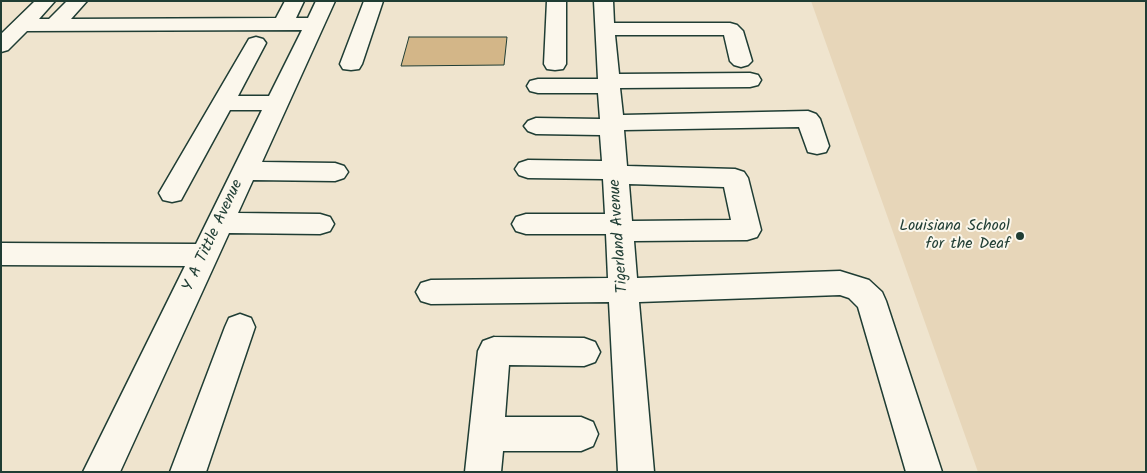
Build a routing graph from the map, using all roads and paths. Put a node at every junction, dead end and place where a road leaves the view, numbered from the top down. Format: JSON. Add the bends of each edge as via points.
{"nodes":[{"id":1,"x":46,"y":1,"type":"edge"},
{"id":2,"x":78,"y":1,"type":"edge"},
{"id":3,"x":295,"y":1,"type":"edge"},
{"id":4,"x":374,"y":1,"type":"edge"},
{"id":5,"x":557,"y":1,"type":"edge"},
{"id":6,"x":603,"y":1,"type":"edge"},
{"id":7,"x":320,"y":13,"type":"edge"},
{"id":8,"x":283,"y":24,"type":"junction"},
{"id":9,"x":22,"y":25,"type":"junction"},
{"id":10,"x":54,"y":25,"type":"junction"},
{"id":11,"x":605,"y":29,"type":"junction"},
{"id":12,"x":256,"y":43,"type":"dead end"},
{"id":13,"x":1,"y":46,"type":"edge"},
{"id":14,"x":351,"y":64,"type":"dead end"},
{"id":15,"x":555,"y":64,"type":"dead end"},
{"id":16,"x":609,"y":83,"type":"junction"},
{"id":17,"x":538,"y":86,"type":"dead end"},
{"id":18,"x":222,"y":103,"type":"junction"},
{"id":19,"x":277,"y":103,"type":"junction"},
{"id":20,"x":612,"y":125,"type":"junction"},
{"id":21,"x":536,"y":126,"type":"dead end"},
{"id":22,"x":817,"y":146,"type":"dead end"},
{"id":23,"x":528,"y":169,"type":"dead end"},
{"id":24,"x":245,"y":171,"type":"junction"},
{"id":25,"x":335,"y":172,"type":"dead end"},
{"id":26,"x":615,"y":172,"type":"junction"},
{"id":27,"x":172,"y":193,"type":"dead end"},
{"id":28,"x":220,"y":223,"type":"junction"},
{"id":29,"x":320,"y":224,"type":"dead end"},
{"id":30,"x":526,"y":224,"type":"dead end"},
{"id":31,"x":619,"y":227,"type":"junction"},
{"id":32,"x":1,"y":254,"type":"edge"},
{"id":33,"x":205,"y":255,"type":"junction"},
{"id":34,"x":624,"y":290,"type":"junction"},
{"id":35,"x":431,"y":292,"type":"dead end"},
{"id":36,"x":240,"y":327,"type":"dead end"},
{"id":37,"x":584,"y":352,"type":"dead end"},
{"id":38,"x":486,"y":434,"type":"junction"},
{"id":39,"x":580,"y":434,"type":"dead end"},
{"id":40,"x":102,"y":472,"type":"edge"},
{"id":41,"x":188,"y":472,"type":"edge"},
{"id":42,"x":483,"y":472,"type":"edge"},
{"id":43,"x":636,"y":472,"type":"edge"},
{"id":44,"x":924,"y":472,"type":"edge"}],
"edges":[{"from":1,"to":9,"type":"street"},
{"from":2,"to":10,"type":"street"},
{"from":3,"to":8,"type":"street"},
{"from":4,"to":14,"type":"street"},
{"from":5,"to":15,"type":"street"},
{"from":6,"to":11,"type":"street","name":"Tigerland Avenue"},
{"from":7,"to":8,"type":"street"},
{"from":7,"to":19,"type":"street","name":"Y A Tittle Avenue"},
{"from":8,"to":10,"type":"street"},
{"from":9,"to":10,"type":"street"},
{"from":9,"to":13,"type":"street"},
{"from":11,"to":16,"type":"street","name":"Tigerland Avenue"},
{"from":11,"to":16,"type":"street","via":[[730,29],[745,70]]},
{"from":12,"to":18,"type":"street"},
{"from":16,"to":17,"type":"street"},
{"from":16,"to":20,"type":"street","name":"Tigerland Avenue"},
{"from":18,"to":19,"type":"street"},
{"from":18,"to":27,"type":"street"},
{"from":19,"to":24,"type":"street","name":"Y A Tittle Avenue"},
{"from":20,"to":21,"type":"street"},
{"from":20,"to":22,"type":"street","via":[[808,119]]},
{"from":20,"to":26,"type":"street","name":"Tigerland Avenue"},
{"from":23,"to":26,"type":"street"},
{"from":24,"to":25,"type":"street"},
{"from":24,"to":28,"type":"street","name":"Y A Tittle Avenue"},
{"from":26,"to":31,"type":"street","name":"Tigerland Avenue"},
{"from":26,"to":31,"type":"street","via":[[735,178],[747,230]]},
{"from":28,"to":29,"type":"street"},
{"from":28,"to":33,"type":"street","name":"Y A Tittle Avenue"},
{"from":30,"to":31,"type":"street"},
{"from":31,"to":34,"type":"street","name":"Tigerland Avenue"},
{"from":32,"to":33,"type":"street"},
{"from":33,"to":40,"type":"street","name":"Y A Tittle Avenue"},
{"from":34,"to":35,"type":"street"},
{"from":34,"to":43,"type":"street","name":"Tigerland Avenue"},
{"from":34,"to":44,"type":"street","via":[[840,283],[859,289],[871,301]]},
{"from":36,"to":41,"type":"street"},
{"from":37,"to":38,"type":"street","via":[[494,351]]},
{"from":38,"to":39,"type":"street"},
{"from":38,"to":42,"type":"street"}]}
